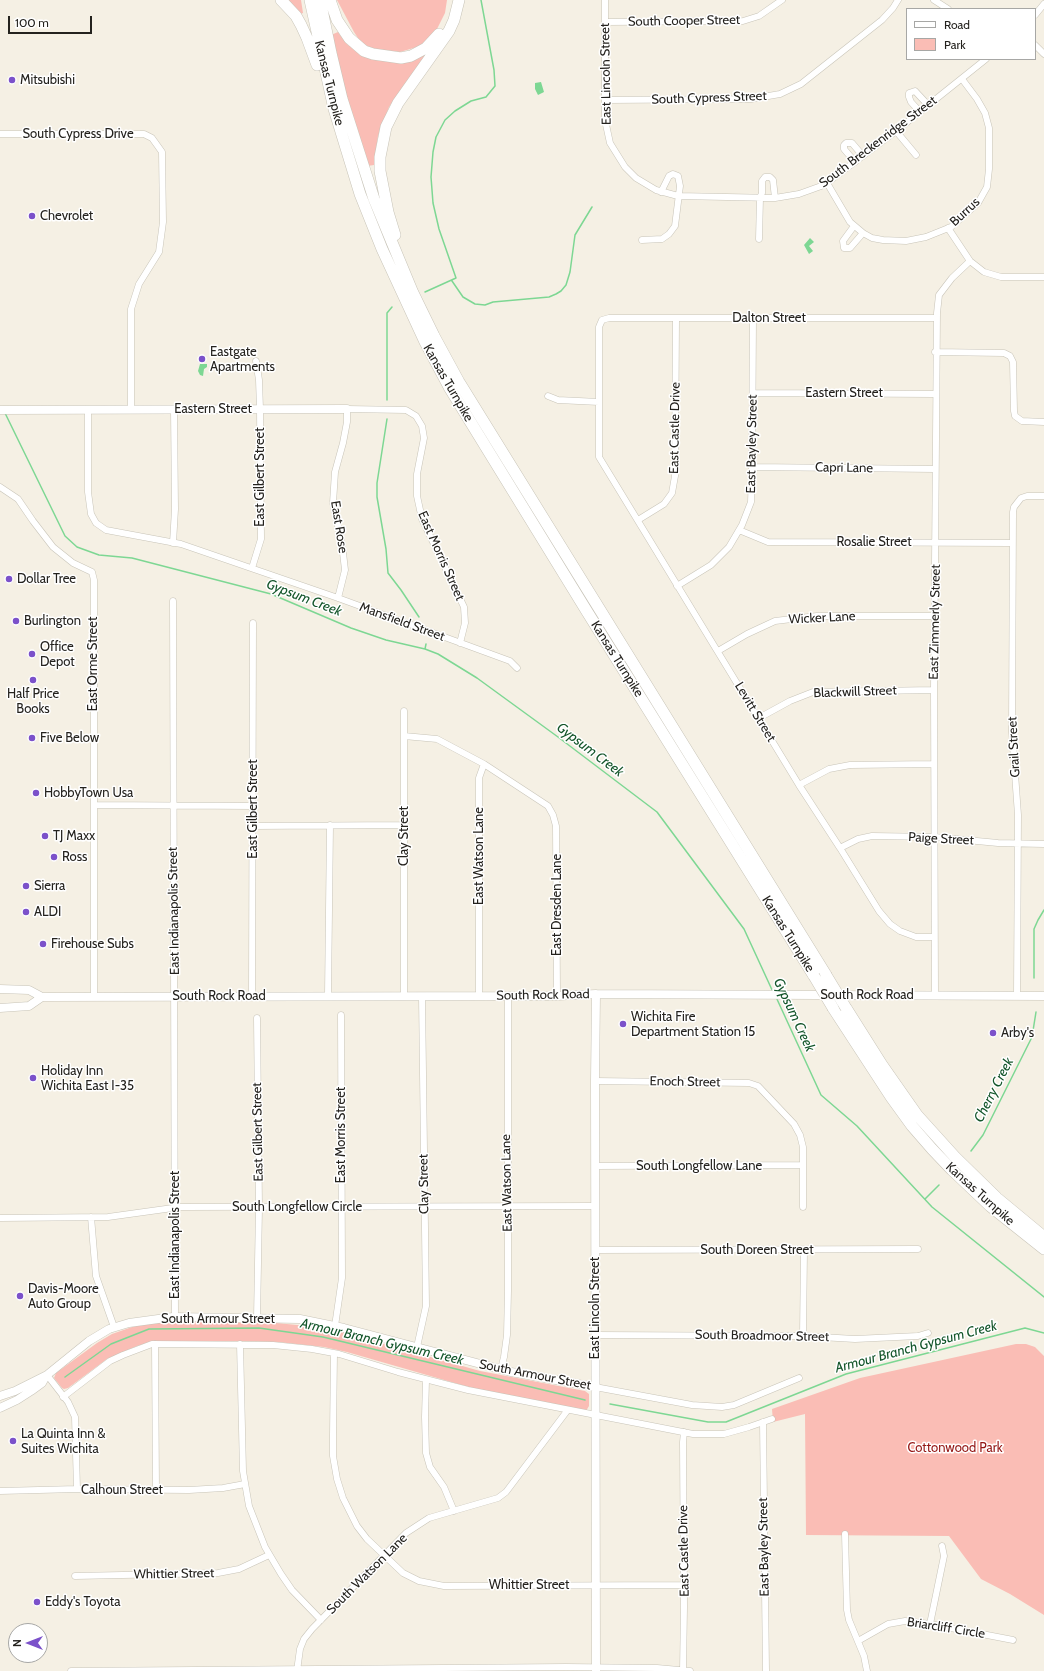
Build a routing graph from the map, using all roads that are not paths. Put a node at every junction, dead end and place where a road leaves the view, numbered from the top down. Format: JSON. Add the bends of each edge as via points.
{"nodes":[{"id":1,"x":281,"y":0,"type":"edge"},
{"id":2,"x":310,"y":0,"type":"edge"},
{"id":3,"x":320,"y":0,"type":"edge"},
{"id":4,"x":330,"y":0,"type":"edge"},
{"id":5,"x":453,"y":0,"type":"edge"},
{"id":6,"x":458,"y":0,"type":"edge"},
{"id":7,"x":605,"y":0,"type":"edge"},
{"id":8,"x":782,"y":0,"type":"edge"},
{"id":9,"x":898,"y":0,"type":"edge"},
{"id":10,"x":934,"y":0,"type":"edge"},
{"id":11,"x":1044,"y":4,"type":"edge"},
{"id":12,"x":946,"y":8,"type":"edge"},
{"id":13,"x":1036,"y":13,"type":"edge"},
{"id":14,"x":605,"y":22,"type":"junction"},
{"id":15,"x":1036,"y":46,"type":"edge"},
{"id":16,"x":1044,"y":54,"type":"edge"},
{"id":17,"x":985,"y":60,"type":"edge"},
{"id":18,"x":962,"y":79,"type":"junction"},
{"id":19,"x":605,"y":100,"type":"junction"},
{"id":20,"x":928,"y":105,"type":"junction"},
{"id":21,"x":334,"y":109,"type":"junction"},
{"id":22,"x":920,"y":112,"type":"junction"},
{"id":23,"x":896,"y":131,"type":"junction"},
{"id":24,"x":0,"y":134,"type":"edge"},
{"id":25,"x":916,"y":155,"type":"dead end"},
{"id":26,"x":863,"y":156,"type":"junction"},
{"id":27,"x":854,"y":162,"type":"junction"},
{"id":28,"x":625,"y":167,"type":"joint"},
{"id":29,"x":828,"y":183,"type":"junction"},
{"id":30,"x":661,"y":192,"type":"junction"},
{"id":31,"x":678,"y":196,"type":"junction"},
{"id":32,"x":760,"y":198,"type":"junction"},
{"id":33,"x":775,"y":198,"type":"junction"},
{"id":34,"x":854,"y":226,"type":"junction"},
{"id":35,"x":948,"y":228,"type":"junction"},
{"id":36,"x":863,"y":233,"type":"junction"},
{"id":37,"x":759,"y":239,"type":"dead end"},
{"id":38,"x":642,"y":240,"type":"dead end"},
{"id":39,"x":970,"y":261,"type":"junction"},
{"id":40,"x":1044,"y":277,"type":"edge"},
{"id":41,"x":413,"y":293,"type":"junction"},
{"id":42,"x":676,"y":318,"type":"junction"},
{"id":43,"x":754,"y":318,"type":"junction"},
{"id":44,"x":936,"y":318,"type":"junction"},
{"id":45,"x":935,"y":352,"type":"junction"},
{"id":46,"x":256,"y":361,"type":"dead end"},
{"id":47,"x":753,"y":393,"type":"junction"},
{"id":48,"x":935,"y":394,"type":"junction"},
{"id":49,"x":548,"y":396,"type":"dead end"},
{"id":50,"x":599,"y":402,"type":"junction"},
{"id":51,"x":174,"y":409,"type":"junction"},
{"id":52,"x":260,"y":409,"type":"junction"},
{"id":53,"x":347,"y":409,"type":"junction"},
{"id":54,"x":0,"y":410,"type":"edge"},
{"id":55,"x":88,"y":410,"type":"junction"},
{"id":56,"x":131,"y":410,"type":"junction"},
{"id":57,"x":420,"y":422,"type":"joint"},
{"id":58,"x":1044,"y":422,"type":"edge"},
{"id":59,"x":753,"y":467,"type":"junction"},
{"id":60,"x":935,"y":469,"type":"junction"},
{"id":61,"x":0,"y":487,"type":"edge"},
{"id":62,"x":1044,"y":496,"type":"edge"},
{"id":63,"x":638,"y":520,"type":"junction"},
{"id":64,"x":739,"y":530,"type":"junction"},
{"id":65,"x":936,"y":542,"type":"junction"},
{"id":66,"x":173,"y":543,"type":"junction"},
{"id":67,"x":1012,"y":543,"type":"junction"},
{"id":68,"x":252,"y":568,"type":"junction"},
{"id":69,"x":677,"y":586,"type":"junction"},
{"id":70,"x":338,"y":598,"type":"junction"},
{"id":71,"x":172,"y":601,"type":"dead end"},
{"id":72,"x":934,"y":616,"type":"junction"},
{"id":73,"x":253,"y":624,"type":"dead end"},
{"id":74,"x":460,"y":643,"type":"junction"},
{"id":75,"x":718,"y":651,"type":"junction"},
{"id":76,"x":517,"y":668,"type":"dead end"},
{"id":77,"x":934,"y":690,"type":"junction"},
{"id":78,"x":404,"y":711,"type":"dead end"},
{"id":79,"x":759,"y":718,"type":"junction"},
{"id":80,"x":404,"y":736,"type":"junction"},
{"id":81,"x":484,"y":764,"type":"junction"},
{"id":82,"x":934,"y":764,"type":"junction"},
{"id":83,"x":799,"y":785,"type":"junction"},
{"id":84,"x":94,"y":805,"type":"junction"},
{"id":85,"x":173,"y":806,"type":"junction"},
{"id":86,"x":254,"y":806,"type":"junction"},
{"id":87,"x":330,"y":825,"type":"junction"},
{"id":88,"x":404,"y":825,"type":"junction"},
{"id":89,"x":253,"y":826,"type":"junction"},
{"id":90,"x":935,"y":838,"type":"junction"},
{"id":91,"x":1018,"y":843,"type":"junction"},
{"id":92,"x":1044,"y":844,"type":"edge"},
{"id":93,"x":840,"y":848,"type":"junction"},
{"id":94,"x":934,"y":937,"type":"junction"},
{"id":95,"x":0,"y":989,"type":"edge"},
{"id":96,"x":596,"y":994,"type":"junction"},
{"id":97,"x":252,"y":995,"type":"junction"},
{"id":98,"x":175,"y":996,"type":"junction"},
{"id":99,"x":328,"y":996,"type":"junction"},
{"id":100,"x":404,"y":996,"type":"junction"},
{"id":101,"x":422,"y":996,"type":"junction"},
{"id":102,"x":478,"y":996,"type":"junction"},
{"id":103,"x":508,"y":996,"type":"junction"},
{"id":104,"x":557,"y":996,"type":"junction"},
{"id":105,"x":935,"y":996,"type":"junction"},
{"id":106,"x":1018,"y":996,"type":"junction"},
{"id":107,"x":1044,"y":996,"type":"edge"},
{"id":108,"x":42,"y":997,"type":"junction"},
{"id":109,"x":94,"y":997,"type":"junction"},
{"id":110,"x":0,"y":1008,"type":"edge"},
{"id":111,"x":341,"y":1015,"type":"dead end"},
{"id":112,"x":257,"y":1018,"type":"dead end"},
{"id":113,"x":595,"y":1081,"type":"junction"},
{"id":114,"x":803,"y":1165,"type":"junction"},
{"id":115,"x":595,"y":1166,"type":"junction"},
{"id":116,"x":595,"y":1206,"type":"junction"},
{"id":117,"x":803,"y":1206,"type":"dead end"},
{"id":118,"x":175,"y":1207,"type":"junction"},
{"id":119,"x":425,"y":1207,"type":"junction"},
{"id":120,"x":508,"y":1207,"type":"junction"},
{"id":121,"x":259,"y":1208,"type":"junction"},
{"id":122,"x":342,"y":1208,"type":"junction"},
{"id":123,"x":91,"y":1217,"type":"junction"},
{"id":124,"x":0,"y":1218,"type":"edge"},
{"id":125,"x":1044,"y":1237,"type":"edge"},
{"id":126,"x":918,"y":1249,"type":"dead end"},
{"id":127,"x":1044,"y":1249,"type":"edge"},
{"id":128,"x":595,"y":1250,"type":"junction"},
{"id":129,"x":804,"y":1250,"type":"junction"},
{"id":130,"x":175,"y":1317,"type":"junction"},
{"id":131,"x":257,"y":1318,"type":"junction"},
{"id":132,"x":335,"y":1326,"type":"junction"},
{"id":133,"x":114,"y":1327,"type":"junction"},
{"id":134,"x":928,"y":1333,"type":"dead end"},
{"id":135,"x":595,"y":1335,"type":"junction"},
{"id":136,"x":803,"y":1336,"type":"junction"},
{"id":137,"x":155,"y":1344,"type":"junction"},
{"id":138,"x":240,"y":1344,"type":"junction"},
{"id":139,"x":418,"y":1347,"type":"junction"},
{"id":140,"x":334,"y":1353,"type":"junction"},
{"id":141,"x":500,"y":1369,"type":"junction"},
{"id":142,"x":47,"y":1375,"type":"junction"},
{"id":143,"x":799,"y":1378,"type":"dead end"},
{"id":144,"x":426,"y":1380,"type":"junction"},
{"id":145,"x":595,"y":1387,"type":"junction"},
{"id":146,"x":0,"y":1396,"type":"edge"},
{"id":147,"x":63,"y":1397,"type":"junction"},
{"id":148,"x":0,"y":1408,"type":"edge"},
{"id":149,"x":567,"y":1411,"type":"junction"},
{"id":150,"x":595,"y":1416,"type":"junction"},
{"id":151,"x":772,"y":1419,"type":"dead end"},
{"id":152,"x":763,"y":1422,"type":"junction"},
{"id":153,"x":684,"y":1432,"type":"junction"},
{"id":154,"x":245,"y":1484,"type":"junction"},
{"id":155,"x":77,"y":1489,"type":"junction"},
{"id":156,"x":156,"y":1490,"type":"junction"},
{"id":157,"x":0,"y":1491,"type":"edge"},
{"id":158,"x":454,"y":1511,"type":"junction"},
{"id":159,"x":846,"y":1534,"type":"dead end"},
{"id":160,"x":942,"y":1546,"type":"dead end"},
{"id":161,"x":269,"y":1555,"type":"junction"},
{"id":162,"x":384,"y":1556,"type":"junction"},
{"id":163,"x":75,"y":1576,"type":"dead end"},
{"id":164,"x":596,"y":1585,"type":"junction"},
{"id":165,"x":684,"y":1585,"type":"junction"},
{"id":166,"x":321,"y":1620,"type":"junction"},
{"id":167,"x":930,"y":1624,"type":"junction"},
{"id":168,"x":1013,"y":1640,"type":"dead end"},
{"id":169,"x":858,"y":1641,"type":"junction"},
{"id":170,"x":129,"y":1670,"type":"edge"},
{"id":171,"x":297,"y":1670,"type":"edge"},
{"id":172,"x":596,"y":1670,"type":"edge"},
{"id":173,"x":71,"y":1671,"type":"edge"},
{"id":174,"x":683,"y":1671,"type":"edge"},
{"id":175,"x":690,"y":1671,"type":"edge"},
{"id":176,"x":766,"y":1671,"type":"edge"},
{"id":177,"x":867,"y":1671,"type":"edge"}],
"edges":[{"from":1,"to":21,"type":"highway","via":[[296,16],[308,38]]},
{"from":2,"to":21,"type":"highway","name":"Kansas Turnpike"},
{"from":3,"to":41,"type":"highway","name":"Kansas Turnpike","via":[[331,53],[357,150],[374,199]]},
{"from":4,"to":5,"type":"highway","via":[[342,30],[356,46],[373,54],[401,58],[426,48],[433,42],[446,24]]},
{"from":6,"to":41,"type":"highway","via":[[449,31],[398,103],[386,127],[380,157],[388,212]]},
{"from":7,"to":14,"type":"street","name":"East Lincoln Street"},
{"from":8,"to":14,"type":"street","name":"South Cooper Street","via":[[759,16],[743,21]]},
{"from":9,"to":19,"type":"street","name":"South Cypress Street","via":[[882,20],[801,84],[780,94],[751,99]]},
{"from":10,"to":12,"type":"street"},
{"from":11,"to":13,"type":"street"},
{"from":14,"to":19,"type":"street","name":"East Lincoln Street"},
{"from":15,"to":16,"type":"street"},
{"from":17,"to":18,"type":"street","name":"South Breckenridge Street"},
{"from":18,"to":20,"type":"street","name":"South Breckenridge Street"},
{"from":18,"to":35,"type":"street","name":"Burrus","via":[[985,113],[989,128],[989,169],[987,187],[978,203]]},
{"from":19,"to":28,"type":"street","name":"East Lincoln Street","via":[[608,137]]},
{"from":20,"to":22,"type":"street","name":"South Breckenridge Street"},
{"from":20,"to":22,"type":"street","via":[[915,91],[909,93],[911,102]]},
{"from":21,"to":127,"type":"highway","name":"Kansas Turnpike","bridge":true,"via":[[360,194],[382,249],[421,335],[449,387],[833,1008],[891,1097],[932,1149],[990,1206]]},
{"from":22,"to":23,"type":"street","name":"South Breckenridge Street"},
{"from":23,"to":25,"type":"street"},
{"from":23,"to":26,"type":"street","name":"South Breckenridge Street"},
{"from":24,"to":56,"type":"street","name":"South Cypress Drive","via":[[144,134],[152,138],[162,152],[163,222],[159,252],[139,284],[132,310]]},
{"from":26,"to":27,"type":"street","name":"South Breckenridge Street"},
{"from":26,"to":27,"type":"street","via":[[852,143],[846,142],[844,149]]},
{"from":27,"to":29,"type":"street","name":"South Breckenridge Street"},
{"from":28,"to":30,"type":"street","name":"South Breckenridge Street","via":[[643,183]]},
{"from":29,"to":33,"type":"street","name":"South Breckenridge Street","via":[[799,194]]},
{"from":29,"to":34,"type":"street","name":"Burrus"},
{"from":30,"to":31,"type":"street","name":"South Breckenridge Street"},
{"from":30,"to":31,"type":"street","via":[[669,176],[675,174],[680,180]]},
{"from":31,"to":32,"type":"street","name":"South Breckenridge Street"},
{"from":31,"to":38,"type":"street","via":[[676,221],[672,231],[661,239]]},
{"from":32,"to":33,"type":"street","name":"South Breckenridge Street"},
{"from":32,"to":33,"type":"street","via":[[762,181],[766,176],[772,180]]},
{"from":32,"to":37,"type":"street"},
{"from":34,"to":36,"type":"street","name":"Burrus"},
{"from":34,"to":36,"type":"street","via":[[843,241],[844,248],[850,248]]},
{"from":35,"to":36,"type":"street","name":"Burrus","via":[[926,237],[906,241],[883,240]]},
{"from":35,"to":39,"type":"street"},
{"from":39,"to":40,"type":"street","via":[[984,272],[1001,278]]},
{"from":39,"to":44,"type":"street","name":"East Zimmerly Street","via":[[952,278],[940,295]]},
{"from":41,"to":125,"type":"highway","name":"Kansas Turnpike","bridge":true,"via":[[459,382],[882,1065],[921,1120],[966,1168],[991,1193]]},
{"from":42,"to":43,"type":"street","name":"Dalton Street"},
{"from":42,"to":50,"type":"street","name":"Dalton Street","via":[[602,320],[599,327]]},
{"from":42,"to":63,"type":"street","name":"East Castle Drive","via":[[675,476],[672,493],[664,504]]},
{"from":43,"to":44,"type":"street","name":"Dalton Street"},
{"from":43,"to":47,"type":"street","name":"East Bayley Street"},
{"from":44,"to":45,"type":"street","name":"East Zimmerly Street"},
{"from":45,"to":48,"type":"street","name":"East Zimmerly Street"},
{"from":45,"to":58,"type":"street","via":[[1004,353],[1010,356],[1013,362],[1015,416],[1022,421]]},
{"from":46,"to":52,"type":"street","name":"East Gilbert Street"},
{"from":47,"to":48,"type":"street","name":"Eastern Street"},
{"from":47,"to":59,"type":"street","name":"East Bayley Street"},
{"from":48,"to":60,"type":"street","name":"East Zimmerly Street"},
{"from":49,"to":50,"type":"street","via":[[558,400]]},
{"from":50,"to":63,"type":"street","name":"Levitt Street","via":[[598,456]]},
{"from":51,"to":52,"type":"street","name":"Eastern Street"},
{"from":51,"to":56,"type":"street","name":"Eastern Street"},
{"from":51,"to":66,"type":"street"},
{"from":52,"to":53,"type":"street","name":"Eastern Street"},
{"from":52,"to":68,"type":"street","name":"East Gilbert Street","via":[[261,539]]},
{"from":53,"to":57,"type":"street","name":"Eastern Street","via":[[406,410]]},
{"from":53,"to":70,"type":"street","name":"East Rose","via":[[343,443],[335,472],[333,503],[345,570]]},
{"from":54,"to":55,"type":"street","name":"Eastern Street"},
{"from":55,"to":56,"type":"street","name":"Eastern Street"},
{"from":55,"to":66,"type":"street","name":"Mansfield Street","via":[[88,492],[91,514],[96,523],[106,530]]},
{"from":57,"to":74,"type":"street","name":"East Morris Street","via":[[424,438],[417,474],[417,496],[422,519],[464,607],[465,623]]},
{"from":59,"to":60,"type":"street","name":"Capri Lane"},
{"from":59,"to":64,"type":"street","name":"East Bayley Street","via":[[750,502]]},
{"from":60,"to":65,"type":"street","name":"East Zimmerly Street"},
{"from":61,"to":84,"type":"street","name":"East Orme Street","via":[[18,499],[53,547],[73,563],[92,572]]},
{"from":62,"to":67,"type":"street","name":"Grail Street","via":[[1027,496],[1018,500],[1014,507]]},
{"from":63,"to":69,"type":"street","name":"Levitt Street"},
{"from":64,"to":65,"type":"street","name":"Rosalie Street","via":[[768,542]]},
{"from":64,"to":69,"type":"street","name":"East Bayley Street","via":[[729,547],[711,565]]},
{"from":65,"to":67,"type":"street","name":"Rosalie Street"},
{"from":65,"to":72,"type":"street","name":"East Zimmerly Street"},
{"from":66,"to":68,"type":"street","name":"Mansfield Street"},
{"from":67,"to":91,"type":"street","name":"Grail Street","via":[[1012,732]]},
{"from":68,"to":70,"type":"street","name":"Mansfield Street"},
{"from":69,"to":75,"type":"street","name":"Levitt Street"},
{"from":70,"to":74,"type":"street","name":"Mansfield Street"},
{"from":71,"to":85,"type":"street","name":"East Indianapolis Street"},
{"from":72,"to":75,"type":"street","name":"Wicker Lane","via":[[817,616],[775,621]]},
{"from":72,"to":77,"type":"street","name":"East Zimmerly Street"},
{"from":73,"to":86,"type":"street","name":"East Gilbert Street"},
{"from":74,"to":76,"type":"street","name":"Mansfield Street","via":[[510,661]]},
{"from":75,"to":79,"type":"street","name":"Levitt Street"},
{"from":77,"to":79,"type":"street","name":"Blackwill Street","via":[[813,692]]},
{"from":77,"to":82,"type":"street","name":"East Zimmerly Street"},
{"from":78,"to":80,"type":"street","name":"Clay Street"},
{"from":79,"to":83,"type":"street","name":"Levitt Street"},
{"from":80,"to":81,"type":"street","via":[[437,739]]},
{"from":80,"to":88,"type":"street","name":"Clay Street"},
{"from":81,"to":102,"type":"street","name":"East Watson Lane","via":[[479,778]]},
{"from":81,"to":104,"type":"street","name":"East Dresden Lane","via":[[548,806],[553,815],[556,826]]},
{"from":82,"to":83,"type":"street","via":[[850,765],[829,769]]},
{"from":82,"to":90,"type":"street","name":"East Zimmerly Street"},
{"from":83,"to":93,"type":"street","name":"Levitt Street"},
{"from":84,"to":85,"type":"street"},
{"from":84,"to":109,"type":"street","name":"East Orme Street"},
{"from":85,"to":86,"type":"street"},
{"from":85,"to":98,"type":"street","name":"East Indianapolis Street"},
{"from":86,"to":89,"type":"street","name":"East Gilbert Street"},
{"from":87,"to":88,"type":"street"},
{"from":87,"to":89,"type":"street"},
{"from":87,"to":99,"type":"street"},
{"from":88,"to":100,"type":"street","name":"Clay Street"},
{"from":89,"to":97,"type":"street","name":"East Gilbert Street"},
{"from":90,"to":91,"type":"street","name":"Paige Street"},
{"from":90,"to":93,"type":"street","name":"Paige Street","via":[[872,836]]},
{"from":90,"to":94,"type":"street","name":"East Zimmerly Street"},
{"from":91,"to":92,"type":"street","name":"Paige Street"},
{"from":91,"to":106,"type":"street","name":"Grail Street"},
{"from":93,"to":94,"type":"street","name":"Levitt Street","via":[[879,912],[890,924],[916,937]]},
{"from":94,"to":105,"type":"street","name":"East Zimmerly Street"},
{"from":95,"to":108,"type":"street","name":"South Rock Road","via":[[29,990]]},
{"from":96,"to":104,"type":"street","name":"South Rock Road"},
{"from":96,"to":105,"type":"street","name":"South Rock Road"},
{"from":96,"to":113,"type":"street","name":"East Lincoln Street"},
{"from":97,"to":98,"type":"street","name":"South Rock Road"},
{"from":97,"to":99,"type":"street","name":"South Rock Road"},
{"from":98,"to":109,"type":"street","name":"South Rock Road"},
{"from":98,"to":118,"type":"street","name":"East Indianapolis Street"},
{"from":99,"to":100,"type":"street","name":"South Rock Road"},
{"from":100,"to":101,"type":"street","name":"South Rock Road"},
{"from":101,"to":102,"type":"street","name":"South Rock Road"},
{"from":101,"to":119,"type":"street","name":"Clay Street"},
{"from":102,"to":103,"type":"street","name":"South Rock Road"},
{"from":103,"to":104,"type":"street","name":"South Rock Road"},
{"from":103,"to":120,"type":"street","name":"East Watson Lane"},
{"from":105,"to":106,"type":"street","name":"South Rock Road"},
{"from":106,"to":107,"type":"street","name":"South Rock Road"},
{"from":108,"to":109,"type":"street","name":"South Rock Road"},
{"from":108,"to":110,"type":"street","name":"South Rock Road","via":[[29,1006]]},
{"from":111,"to":122,"type":"street","name":"East Morris Street"},
{"from":112,"to":121,"type":"street","name":"East Gilbert Street"},
{"from":113,"to":114,"type":"street","name":"Enoch Street","via":[[748,1083],[758,1086],[797,1129],[803,1147]]},
{"from":113,"to":115,"type":"street","name":"East Lincoln Street"},
{"from":114,"to":115,"type":"street","name":"South Longfellow Lane"},
{"from":114,"to":117,"type":"street"},
{"from":115,"to":116,"type":"street","name":"East Lincoln Street"},
{"from":116,"to":120,"type":"street","name":"South Longfellow Circle"},
{"from":116,"to":128,"type":"street","name":"East Lincoln Street"},
{"from":118,"to":121,"type":"street","name":"South Longfellow Circle"},
{"from":118,"to":123,"type":"street","name":"South Longfellow Circle","via":[[108,1217]]},
{"from":118,"to":130,"type":"street","name":"East Indianapolis Street"},
{"from":119,"to":120,"type":"street","name":"South Longfellow Circle"},
{"from":119,"to":122,"type":"street","name":"South Longfellow Circle"},
{"from":119,"to":139,"type":"street","name":"Clay Street","via":[[426,1306]]},
{"from":120,"to":141,"type":"street","name":"East Watson Lane","via":[[507,1335]]},
{"from":121,"to":122,"type":"street","name":"South Longfellow Circle"},
{"from":121,"to":131,"type":"street","name":"East Gilbert Street"},
{"from":122,"to":132,"type":"street","name":"East Morris Street","via":[[342,1278]]},
{"from":123,"to":124,"type":"street","name":"South Longfellow Circle"},
{"from":123,"to":133,"type":"street","via":[[96,1276]]},
{"from":126,"to":129,"type":"street","name":"South Doreen Street"},
{"from":128,"to":129,"type":"street","name":"South Doreen Street"},
{"from":128,"to":135,"type":"street","name":"East Lincoln Street"},
{"from":129,"to":136,"type":"street"},
{"from":130,"to":131,"type":"street","name":"South Armour Street"},
{"from":130,"to":133,"type":"street","name":"South Armour Street"},
{"from":131,"to":132,"type":"street","name":"South Armour Street","via":[[300,1319]]},
{"from":132,"to":139,"type":"street","name":"South Armour Street"},
{"from":133,"to":142,"type":"street","name":"South Armour Street","via":[[88,1341]]},
{"from":134,"to":136,"type":"street","name":"South Broadmoor Street","via":[[918,1336],[855,1339]]},
{"from":135,"to":136,"type":"street","name":"South Broadmoor Street"},
{"from":135,"to":145,"type":"street","name":"East Lincoln Street"},
{"from":137,"to":138,"type":"street","name":"South Armour Street"},
{"from":137,"to":147,"type":"street","name":"South Armour Street","via":[[110,1361]]},
{"from":137,"to":156,"type":"street"},
{"from":138,"to":140,"type":"street","name":"South Armour Street","via":[[273,1345]]},
{"from":138,"to":154,"type":"street"},
{"from":139,"to":141,"type":"street","name":"South Armour Street"},
{"from":140,"to":144,"type":"street","name":"South Armour Street"},
{"from":140,"to":162,"type":"street","via":[[333,1456],[337,1479],[357,1526]]},
{"from":141,"to":145,"type":"street","name":"South Armour Street"},
{"from":142,"to":146,"type":"street","name":"South Armour Street"},
{"from":142,"to":147,"type":"street"},
{"from":142,"to":148,"type":"street","name":"South Armour Street","via":[[42,1383],[31,1391]]},
{"from":143,"to":145,"type":"street","name":"South Armour Street","via":[[734,1405],[722,1406],[692,1405]]},
{"from":144,"to":149,"type":"street","name":"South Armour Street"},
{"from":144,"to":158,"type":"street","via":[[426,1453],[430,1468],[444,1487]]},
{"from":145,"to":150,"type":"street","name":"East Lincoln Street"},
{"from":147,"to":155,"type":"street","via":[[75,1417]]},
{"from":149,"to":150,"type":"street","name":"South Armour Street"},
{"from":149,"to":158,"type":"street","name":"South Watson Lane","via":[[506,1492],[498,1498]]},
{"from":150,"to":153,"type":"street","name":"South Armour Street"},
{"from":150,"to":164,"type":"street","name":"East Lincoln Street"},
{"from":151,"to":152,"type":"street","name":"South Armour Street"},
{"from":152,"to":153,"type":"street","name":"South Armour Street","via":[[724,1434],[703,1435]]},
{"from":152,"to":176,"type":"street","name":"East Bayley Street"},
{"from":153,"to":165,"type":"street","name":"East Castle Drive"},
{"from":154,"to":156,"type":"street","name":"Calhoun Street","via":[[223,1488]]},
{"from":154,"to":161,"type":"street","via":[[249,1506]]},
{"from":155,"to":156,"type":"street","name":"Calhoun Street"},
{"from":155,"to":157,"type":"street","name":"Calhoun Street"},
{"from":158,"to":162,"type":"street","name":"South Watson Lane","via":[[429,1518],[406,1533]]},
{"from":159,"to":169,"type":"street","via":[[847,1610]]},
{"from":160,"to":167,"type":"street","via":[[944,1556]]},
{"from":161,"to":163,"type":"street","name":"Whittier Street","via":[[239,1569],[218,1573]]},
{"from":161,"to":166,"type":"street","via":[[292,1590]]},
{"from":162,"to":164,"type":"street","name":"Whittier Street","via":[[412,1578],[444,1586]]},
{"from":162,"to":166,"type":"street","name":"South Watson Lane"},
{"from":164,"to":165,"type":"street","name":"Whittier Street"},
{"from":164,"to":172,"type":"street","name":"East Lincoln Street"},
{"from":165,"to":174,"type":"street","name":"East Castle Drive"},
{"from":166,"to":171,"type":"street","name":"South Watson Lane","via":[[304,1639]]},
{"from":167,"to":168,"type":"street","name":"Briarcliff Circle"},
{"from":167,"to":169,"type":"street","name":"Briarcliff Circle","via":[[896,1622]]},
{"from":169,"to":177,"type":"street"},
{"from":170,"to":171,"type":"street"},
{"from":170,"to":173,"type":"street"},
{"from":171,"to":172,"type":"street","via":[[527,1667]]},
{"from":172,"to":174,"type":"street","via":[[657,1668]]},
{"from":174,"to":175,"type":"street"}]}
